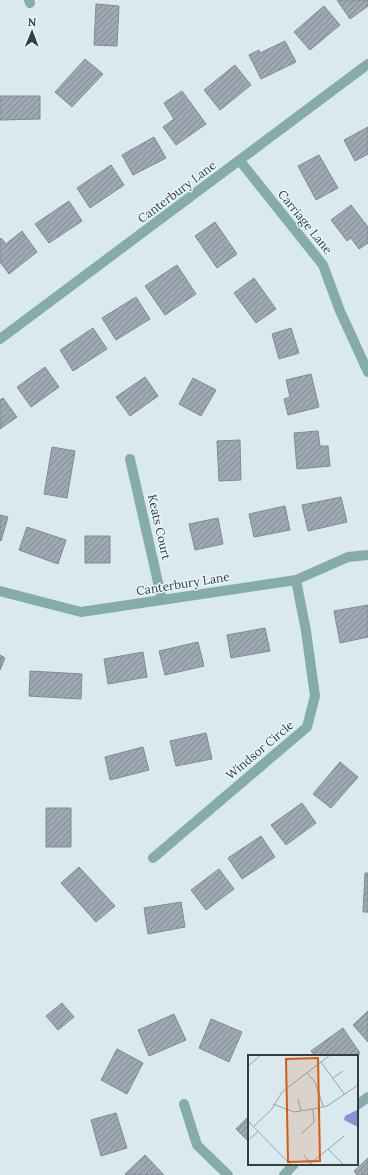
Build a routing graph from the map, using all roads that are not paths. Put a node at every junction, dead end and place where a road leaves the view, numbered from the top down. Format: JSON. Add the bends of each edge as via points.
{"nodes":[{"id":1,"x":368,"y":64,"type":"edge"},
{"id":2,"x":240,"y":161,"type":"junction"},
{"id":3,"x":0,"y":339,"type":"edge"},
{"id":4,"x":368,"y":372,"type":"edge"},
{"id":5,"x":130,"y":459,"type":"dead end"},
{"id":6,"x":368,"y":555,"type":"edge"},
{"id":7,"x":296,"y":580,"type":"junction"},
{"id":8,"x":0,"y":591,"type":"edge"},
{"id":9,"x":162,"y":600,"type":"junction"},
{"id":10,"x":153,"y":858,"type":"dead end"},
{"id":11,"x":368,"y":1097,"type":"edge"},
{"id":12,"x":184,"y":1104,"type":"dead end"},
{"id":13,"x":358,"y":1104,"type":"edge"},
{"id":14,"x":293,"y":1165,"type":"edge"},
{"id":15,"x":228,"y":1175,"type":"edge"},
{"id":16,"x":284,"y":1175,"type":"edge"}],
"edges":[{"from":1,"to":2,"type":"street","name":"Canterbury Lane"},
{"from":2,"to":3,"type":"street","name":"Canterbury Lane"},
{"from":2,"to":4,"type":"street","name":"Carriage Lane","via":[[323,265],[340,311]]},
{"from":5,"to":9,"type":"street","name":"Keats Court"},
{"from":6,"to":7,"type":"street","name":"Canterbury Lane","via":[[348,558]]},
{"from":7,"to":9,"type":"street","name":"Canterbury Lane"},
{"from":7,"to":10,"type":"street","name":"Windsor Circle","via":[[315,696],[307,727]]},
{"from":8,"to":9,"type":"street","name":"Canterbury Lane","via":[[81,612]]},
{"from":11,"to":13,"type":"street"},
{"from":12,"to":15,"type":"street","via":[[197,1145]]},
{"from":14,"to":16,"type":"street"}]}
